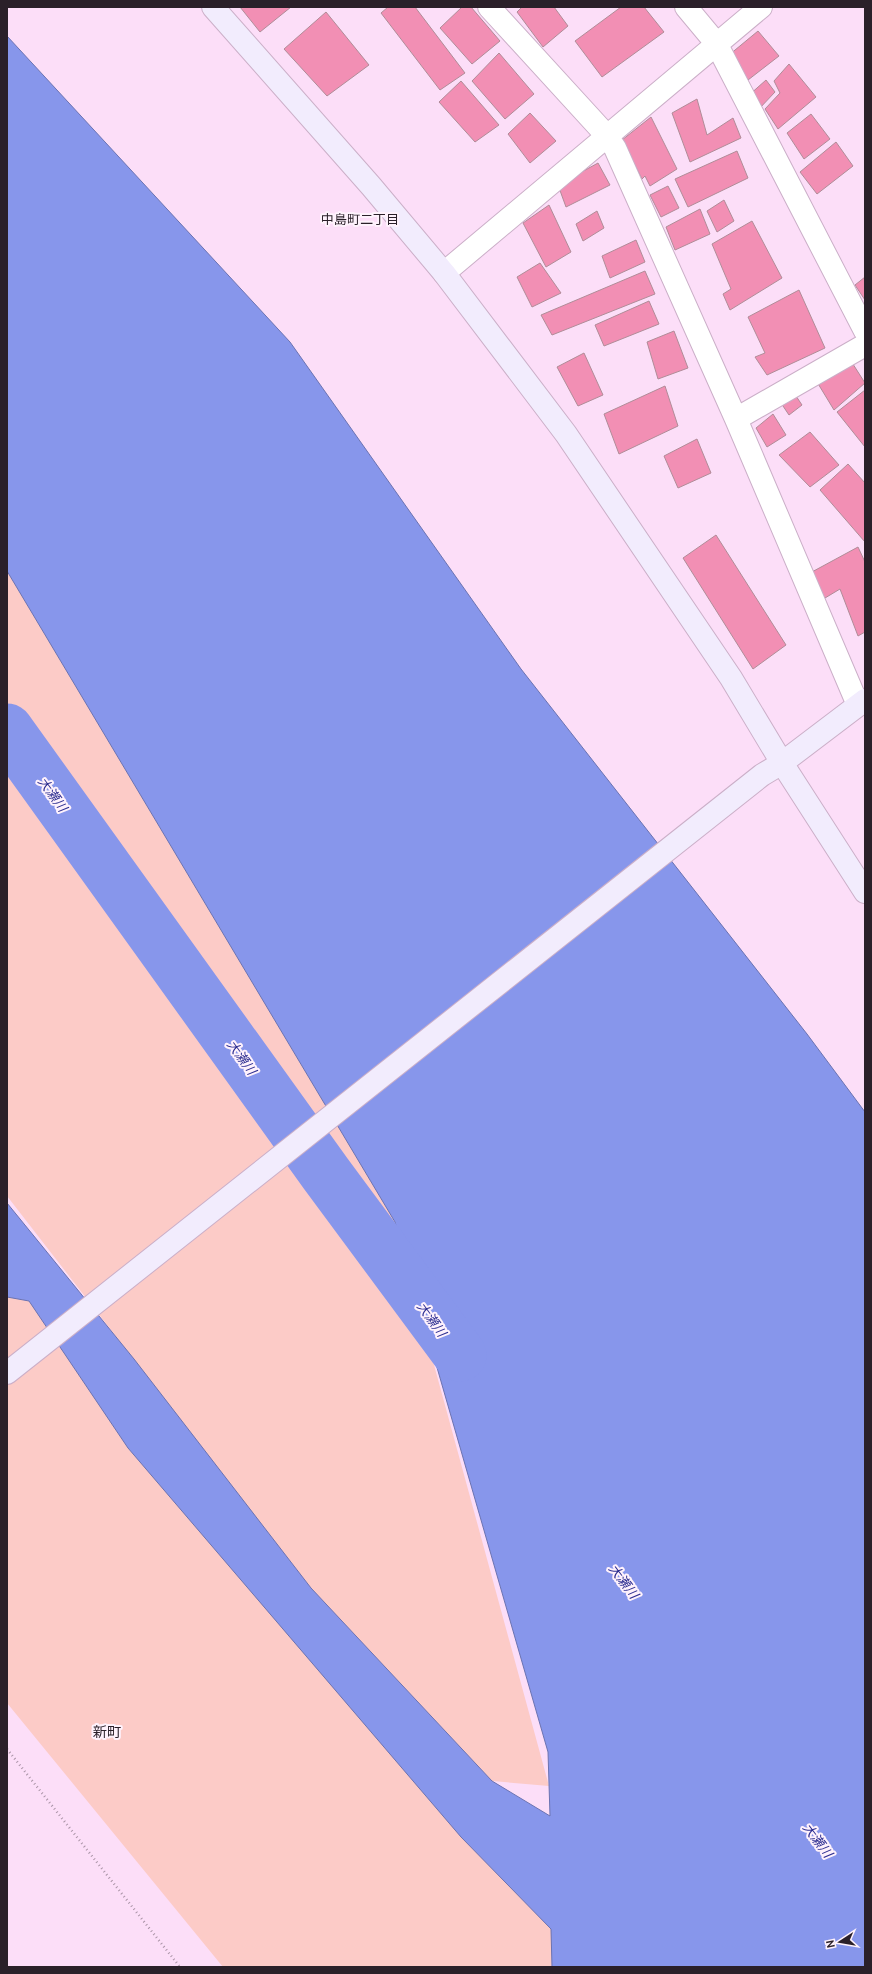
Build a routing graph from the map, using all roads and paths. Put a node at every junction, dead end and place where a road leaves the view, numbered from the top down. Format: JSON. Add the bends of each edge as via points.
{"nodes":[{"id":1,"x":213,"y":7,"type":"edge"},
{"id":2,"x":489,"y":7,"type":"edge"},
{"id":3,"x":686,"y":7,"type":"edge"},
{"id":4,"x":761,"y":7,"type":"edge"},
{"id":5,"x":716,"y":43,"type":"junction"},
{"id":6,"x":608,"y":136,"type":"junction"},
{"id":7,"x":444,"y":273,"type":"junction"},
{"id":8,"x":865,"y":331,"type":"edge"},
{"id":9,"x":865,"y":345,"type":"edge"},
{"id":10,"x":736,"y":418,"type":"junction"},
{"id":11,"x":862,"y":703,"type":"edge"},
{"id":12,"x":782,"y":763,"type":"junction"},
{"id":13,"x":865,"y":892,"type":"edge"},
{"id":14,"x":7,"y":1373,"type":"edge"},
{"id":15,"x":7,"y":1749,"type":"edge"},
{"id":16,"x":180,"y":1967,"type":"edge"}],
"edges":[{"from":1,"to":7,"type":"street"},
{"from":2,"to":6,"type":"street"},
{"from":3,"to":5,"type":"street"},
{"from":4,"to":5,"type":"street"},
{"from":5,"to":6,"type":"street"},
{"from":5,"to":8,"type":"street"},
{"from":6,"to":7,"type":"street"},
{"from":6,"to":10,"type":"street"},
{"from":7,"to":12,"type":"street","via":[[566,434],[731,678]]},
{"from":9,"to":10,"type":"street"},
{"from":10,"to":11,"type":"street"},
{"from":11,"to":12,"type":"street"},
{"from":12,"to":13,"type":"street"},
{"from":12,"to":14,"type":"street","via":[[762,775]]},
{"from":15,"to":16,"type":"path"}]}
